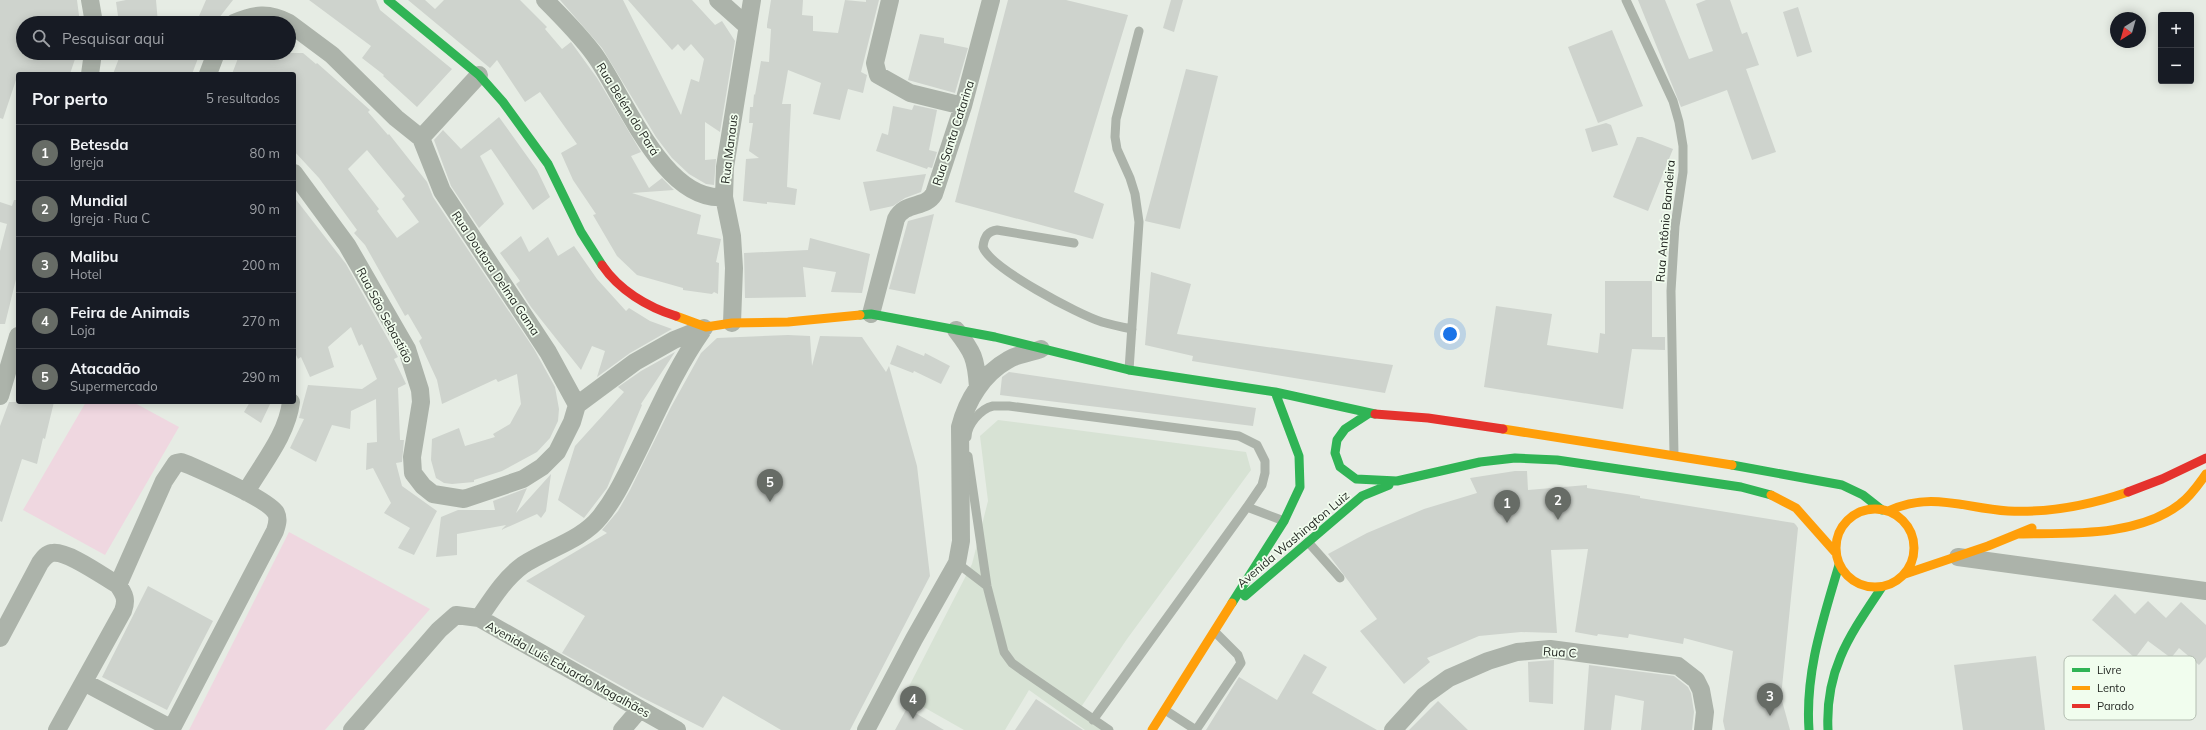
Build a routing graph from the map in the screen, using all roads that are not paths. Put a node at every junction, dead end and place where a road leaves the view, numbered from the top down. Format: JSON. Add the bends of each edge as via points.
{"nodes":[{"id":1,"x":90,"y":0,"type":"edge"},
{"id":2,"x":388,"y":0,"type":"edge"},
{"id":3,"x":545,"y":0,"type":"edge"},
{"id":4,"x":718,"y":0,"type":"edge"},
{"id":5,"x":752,"y":0,"type":"edge"},
{"id":6,"x":890,"y":0,"type":"edge"},
{"id":7,"x":991,"y":0,"type":"edge"},
{"id":8,"x":1626,"y":0,"type":"edge"},
{"id":9,"x":93,"y":16,"type":"edge"},
{"id":10,"x":249,"y":16,"type":"edge"},
{"id":11,"x":270,"y":16,"type":"edge"},
{"id":12,"x":746,"y":26,"type":"junction"},
{"id":13,"x":296,"y":28,"type":"edge"},
{"id":14,"x":1138,"y":31,"type":"dead end"},
{"id":15,"x":92,"y":60,"type":"edge"},
{"id":16,"x":213,"y":60,"type":"edge"},
{"id":17,"x":90,"y":72,"type":"edge"},
{"id":18,"x":209,"y":72,"type":"edge"},
{"id":19,"x":478,"y":75,"type":"junction"},
{"id":20,"x":963,"y":106,"type":"junction"},
{"id":21,"x":421,"y":138,"type":"junction"},
{"id":22,"x":296,"y":176,"type":"edge"},
{"id":23,"x":724,"y":197,"type":"junction"},
{"id":24,"x":1074,"y":243,"type":"dead end"},
{"id":25,"x":871,"y":314,"type":"junction"},
{"id":26,"x":732,"y":323,"type":"junction"},
{"id":27,"x":704,"y":329,"type":"junction"},
{"id":28,"x":956,"y":330,"type":"junction"},
{"id":29,"x":1132,"y":330,"type":"junction"},
{"id":30,"x":16,"y":343,"type":"edge"},
{"id":31,"x":1041,"y":350,"type":"junction"},
{"id":32,"x":1129,"y":370,"type":"junction"},
{"id":33,"x":978,"y":387,"type":"junction"},
{"id":34,"x":1275,"y":392,"type":"junction"},
{"id":35,"x":0,"y":396,"type":"edge"},
{"id":36,"x":291,"y":404,"type":"edge"},
{"id":37,"x":577,"y":405,"type":"junction"},
{"id":38,"x":1368,"y":414,"type":"junction"},
{"id":39,"x":1674,"y":455,"type":"junction"},
{"id":40,"x":2206,"y":458,"type":"edge"},
{"id":41,"x":2206,"y":474,"type":"edge"},
{"id":42,"x":1397,"y":481,"type":"junction"},
{"id":43,"x":246,"y":492,"type":"junction"},
{"id":44,"x":1247,"y":507,"type":"junction"},
{"id":45,"x":2070,"y":507,"type":"junction"},
{"id":46,"x":1885,"y":510,"type":"junction"},
{"id":47,"x":1284,"y":521,"type":"junction"},
{"id":48,"x":2020,"y":534,"type":"junction"},
{"id":49,"x":1272,"y":540,"type":"junction"},
{"id":50,"x":1307,"y":541,"type":"junction"},
{"id":51,"x":1835,"y":552,"type":"junction"},
{"id":52,"x":1957,"y":556,"type":"junction"},
{"id":53,"x":957,"y":563,"type":"junction"},
{"id":54,"x":1839,"y":565,"type":"junction"},
{"id":55,"x":1905,"y":574,"type":"junction"},
{"id":56,"x":1340,"y":578,"type":"dead end"},
{"id":57,"x":118,"y":585,"type":"junction"},
{"id":58,"x":987,"y":586,"type":"junction"},
{"id":59,"x":1882,"y":587,"type":"junction"},
{"id":60,"x":2206,"y":591,"type":"edge"},
{"id":61,"x":1228,"y":609,"type":"junction"},
{"id":62,"x":479,"y":618,"type":"junction"},
{"id":63,"x":1214,"y":632,"type":"junction"},
{"id":64,"x":0,"y":638,"type":"edge"},
{"id":65,"x":84,"y":682,"type":"junction"},
{"id":66,"x":640,"y":709,"type":"junction"},
{"id":67,"x":1165,"y":709,"type":"junction"},
{"id":68,"x":1093,"y":720,"type":"junction"},
{"id":69,"x":172,"y":729,"type":"edge"},
{"id":70,"x":57,"y":730,"type":"edge"},
{"id":71,"x":352,"y":730,"type":"edge"},
{"id":72,"x":622,"y":730,"type":"edge"},
{"id":73,"x":677,"y":730,"type":"edge"},
{"id":74,"x":866,"y":730,"type":"edge"},
{"id":75,"x":1109,"y":730,"type":"edge"},
{"id":76,"x":1152,"y":730,"type":"edge"},
{"id":77,"x":1196,"y":730,"type":"edge"},
{"id":78,"x":1393,"y":730,"type":"edge"},
{"id":79,"x":1703,"y":730,"type":"edge"},
{"id":80,"x":1809,"y":730,"type":"edge"},
{"id":81,"x":1828,"y":730,"type":"edge"}],
"edges":[{"from":1,"to":9,"type":"street"},
{"from":2,"to":19,"type":"main road"},
{"from":3,"to":23,"type":"street","name":"Rua Belém do Pará","via":[[594,54],[660,161],[673,176],[699,194],[715,198]]},
{"from":4,"to":12,"type":"street"},
{"from":5,"to":12,"type":"street","name":"Rua Manaus"},
{"from":6,"to":20,"type":"street","via":[[876,63],[878,75],[910,93]]},
{"from":7,"to":20,"type":"street","name":"Rua Santa Catarina"},
{"from":8,"to":39,"type":"lane","name":"Rua Antônio Bandeira","via":[[1673,101],[1683,146],[1683,172],[1675,226],[1671,291]]},
{"from":10,"to":11,"type":"street","name":"Rua Doutora Delma Gama"},
{"from":12,"to":23,"type":"street","name":"Rua Manaus","via":[[727,152]]},
{"from":13,"to":21,"type":"street","name":"Rua Doutora Delma Gama","via":[[332,55],[396,118]]},
{"from":14,"to":29,"type":"lane","via":[[1116,119],[1114,137],[1133,188],[1139,222]]},
{"from":15,"to":17,"type":"street"},
{"from":16,"to":18,"type":"street"},
{"from":19,"to":21,"type":"street"},
{"from":19,"to":27,"type":"main road","via":[[513,114],[548,164],[581,232],[603,267],[636,298],[654,309]]},
{"from":20,"to":25,"type":"street","name":"Rua Santa Catarina","via":[[932,198],[903,210],[896,219]]},
{"from":21,"to":37,"type":"street","name":"Rua Doutora Delma Gama","via":[[442,191],[548,352]]},
{"from":22,"to":37,"type":"street","name":"Rua São Sebastião","via":[[347,245],[407,349],[420,390],[412,457],[413,473],[423,486],[433,494],[464,499],[523,479],[542,467],[557,452],[572,422]]},
{"from":23,"to":26,"type":"street","name":"Rua Manaus","via":[[732,236]]},
{"from":24,"to":29,"type":"lane","via":[[997,230],[986,235],[983,247],[989,258],[1050,298],[1102,322]]},
{"from":25,"to":26,"type":"main road","via":[[788,322]]},
{"from":25,"to":28,"type":"main road"},
{"from":26,"to":27,"type":"main road"},
{"from":27,"to":37,"type":"street","via":[[674,340],[635,362]]},
{"from":27,"to":62,"type":"street","via":[[683,358],[657,415],[599,519],[584,531],[523,566],[502,584]]},
{"from":28,"to":31,"type":"main road"},
{"from":28,"to":33,"type":"street","via":[[972,351]]},
{"from":29,"to":32,"type":"lane"},
{"from":30,"to":35,"type":"street"},
{"from":31,"to":32,"type":"main road"},
{"from":31,"to":33,"type":"street","via":[[1009,359],[992,371]]},
{"from":32,"to":34,"type":"main road"},
{"from":33,"to":53,"type":"street","via":[[964,411],[960,427],[961,541]]},
{"from":34,"to":38,"type":"main road"},
{"from":34,"to":47,"type":"main road","name":"Avenida Washington Luiz","via":[[1299,456],[1300,487]]},
{"from":36,"to":43,"type":"street","via":[[283,430]]},
{"from":38,"to":39,"type":"main road","via":[[1428,418]]},
{"from":38,"to":42,"type":"main road","via":[[1345,428],[1337,440],[1335,453],[1340,467],[1356,479]]},
{"from":39,"to":46,"type":"main road","via":[[1842,485],[1870,498]]},
{"from":40,"to":45,"type":"main road","via":[[2125,494],[2100,502]]},
{"from":41,"to":48,"type":"main road","via":[[2178,505],[2148,520],[2118,528]]},
{"from":42,"to":50,"type":"main road","name":"Avenida Washington Luiz","via":[[1362,496]]},
{"from":42,"to":51,"type":"main road","via":[[1480,462],[1515,458],[1557,460],[1741,487],[1765,491],[1799,509]]},
{"from":43,"to":57,"type":"street","via":[[189,464],[176,464],[164,481]]},
{"from":43,"to":69,"type":"street","via":[[276,511],[277,524]]},
{"from":44,"to":47,"type":"lane"},
{"from":44,"to":58,"type":"lane","via":[[1262,485],[1265,461],[1257,445],[1239,436],[1010,406],[991,407],[980,413],[967,432],[967,455]]},
{"from":44,"to":68,"type":"lane"},
{"from":45,"to":46,"type":"main road","via":[[2024,511],[1996,510],[1928,500]]},
{"from":45,"to":48,"type":"main road"},
{"from":46,"to":51,"type":"main road","via":[[1867,510],[1854,515],[1843,524],[1837,537]]},
{"from":46,"to":55,"type":"main road","via":[[1908,527],[1913,538],[1914,551]]},
{"from":47,"to":49,"type":"main road","name":"Avenida Washington Luiz"},
{"from":48,"to":52,"type":"main road"},
{"from":49,"to":50,"type":"main road"},
{"from":49,"to":61,"type":"main road","name":"Avenida Washington Luiz"},
{"from":50,"to":56,"type":"lane"},
{"from":50,"to":61,"type":"main road","name":"Avenida Washington Luiz"},
{"from":51,"to":54,"type":"main road"},
{"from":52,"to":55,"type":"main road"},
{"from":52,"to":60,"type":"street"},
{"from":53,"to":58,"type":"lane"},
{"from":53,"to":74,"type":"street"},
{"from":54,"to":59,"type":"main road","via":[[1847,576],[1858,584],[1871,588]]},
{"from":54,"to":80,"type":"main road","via":[[1816,644],[1809,690]]},
{"from":55,"to":59,"type":"main road","via":[[1896,582]]},
{"from":57,"to":64,"type":"street","via":[[68,556],[59,553],[46,556]]},
{"from":57,"to":65,"type":"street","via":[[125,596],[124,611]]},
{"from":58,"to":68,"type":"lane","via":[[1004,652],[1012,663]]},
{"from":59,"to":81,"type":"main road","via":[[1847,640],[1836,663],[1829,695]]},
{"from":61,"to":63,"type":"main road","name":"Avenida Washington Luiz"},
{"from":62,"to":66,"type":"street","name":"Avenida Luís Eduardo Magalhães"},
{"from":62,"to":71,"type":"street","name":"Avenida Luís Eduardo Magalhães","via":[[456,615],[439,630]]},
{"from":63,"to":67,"type":"main road","name":"Avenida Washington Luiz"},
{"from":63,"to":77,"type":"lane","via":[[1238,655],[1242,663]]},
{"from":65,"to":69,"type":"street"},
{"from":65,"to":70,"type":"street"},
{"from":66,"to":72,"type":"street"},
{"from":66,"to":73,"type":"street","name":"Avenida Luís Eduardo Magalhães"},
{"from":67,"to":76,"type":"main road","name":"Avenida Washington Luiz"},
{"from":67,"to":77,"type":"lane"},
{"from":68,"to":75,"type":"lane"},
{"from":78,"to":79,"type":"street","name":"Rua C","via":[[1424,696],[1449,678],[1517,652],[1550,649],[1678,666],[1696,680],[1701,690],[1705,712]]}]}
